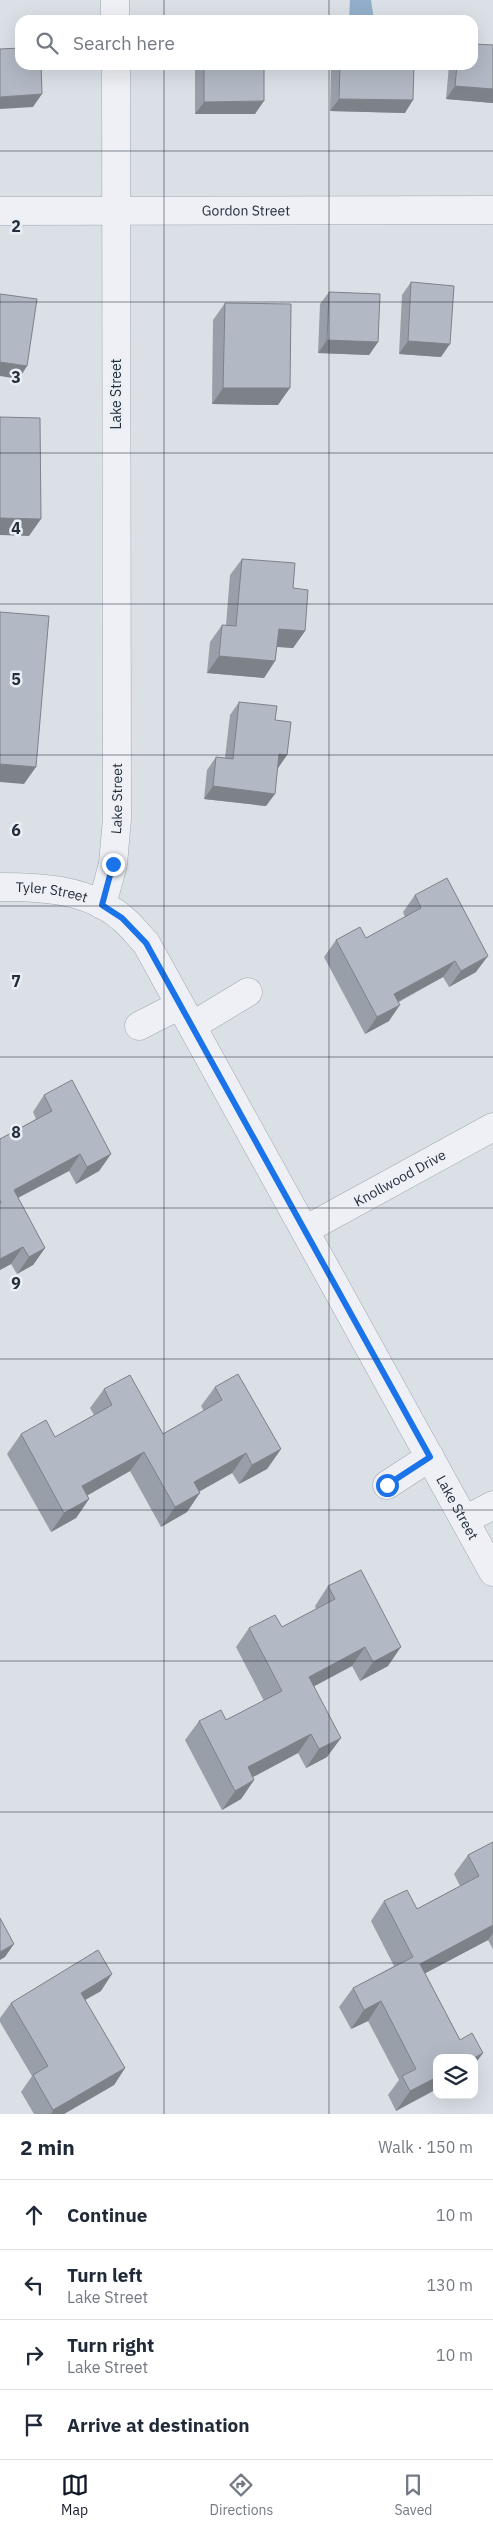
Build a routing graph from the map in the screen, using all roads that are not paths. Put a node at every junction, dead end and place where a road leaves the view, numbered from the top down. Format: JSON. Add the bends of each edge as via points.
{"nodes":[{"id":1,"x":115,"y":0,"type":"edge"},
{"id":2,"x":115,"y":15,"type":"edge"},
{"id":3,"x":116,"y":70,"type":"edge"},
{"id":4,"x":116,"y":210,"type":"junction"},
{"id":5,"x":493,"y":210,"type":"edge"},
{"id":6,"x":0,"y":211,"type":"edge"},
{"id":7,"x":0,"y":887,"type":"edge"},
{"id":8,"x":102,"y":905,"type":"junction"},
{"id":9,"x":248,"y":992,"type":"dead end"},
{"id":10,"x":186,"y":1016,"type":"junction"},
{"id":11,"x":138,"y":1026,"type":"dead end"},
{"id":12,"x":493,"y":1127,"type":"edge"},
{"id":13,"x":305,"y":1230,"type":"junction"},
{"id":14,"x":430,"y":1457,"type":"junction"},
{"id":15,"x":387,"y":1485,"type":"dead end"},
{"id":16,"x":493,"y":1505,"type":"edge"},
{"id":17,"x":465,"y":1520,"type":"junction"},
{"id":18,"x":493,"y":1572,"type":"edge"}],
"edges":[{"from":1,"to":2,"type":"street"},
{"from":3,"to":4,"type":"street","name":"Lake Street"},
{"from":4,"to":5,"type":"street","name":"Gordon Street"},
{"from":4,"to":6,"type":"street","name":"Gordon Street"},
{"from":4,"to":8,"type":"street","name":"Lake Street","via":[[117,820],[113,864]]},
{"from":7,"to":8,"type":"street","name":"Tyler Street","via":[[38,887],[71,892]]},
{"from":8,"to":10,"type":"street","name":"Lake Street","via":[[122,918],[146,943]]},
{"from":9,"to":10,"type":"street"},
{"from":10,"to":11,"type":"street"},
{"from":10,"to":13,"type":"street","name":"Lake Street"},
{"from":12,"to":13,"type":"street","name":"Knollwood Drive"},
{"from":13,"to":14,"type":"street","name":"Lake Street"},
{"from":14,"to":15,"type":"street"},
{"from":14,"to":17,"type":"street","name":"Lake Street"},
{"from":16,"to":17,"type":"street"},
{"from":17,"to":18,"type":"street","name":"Lake Street"}]}
